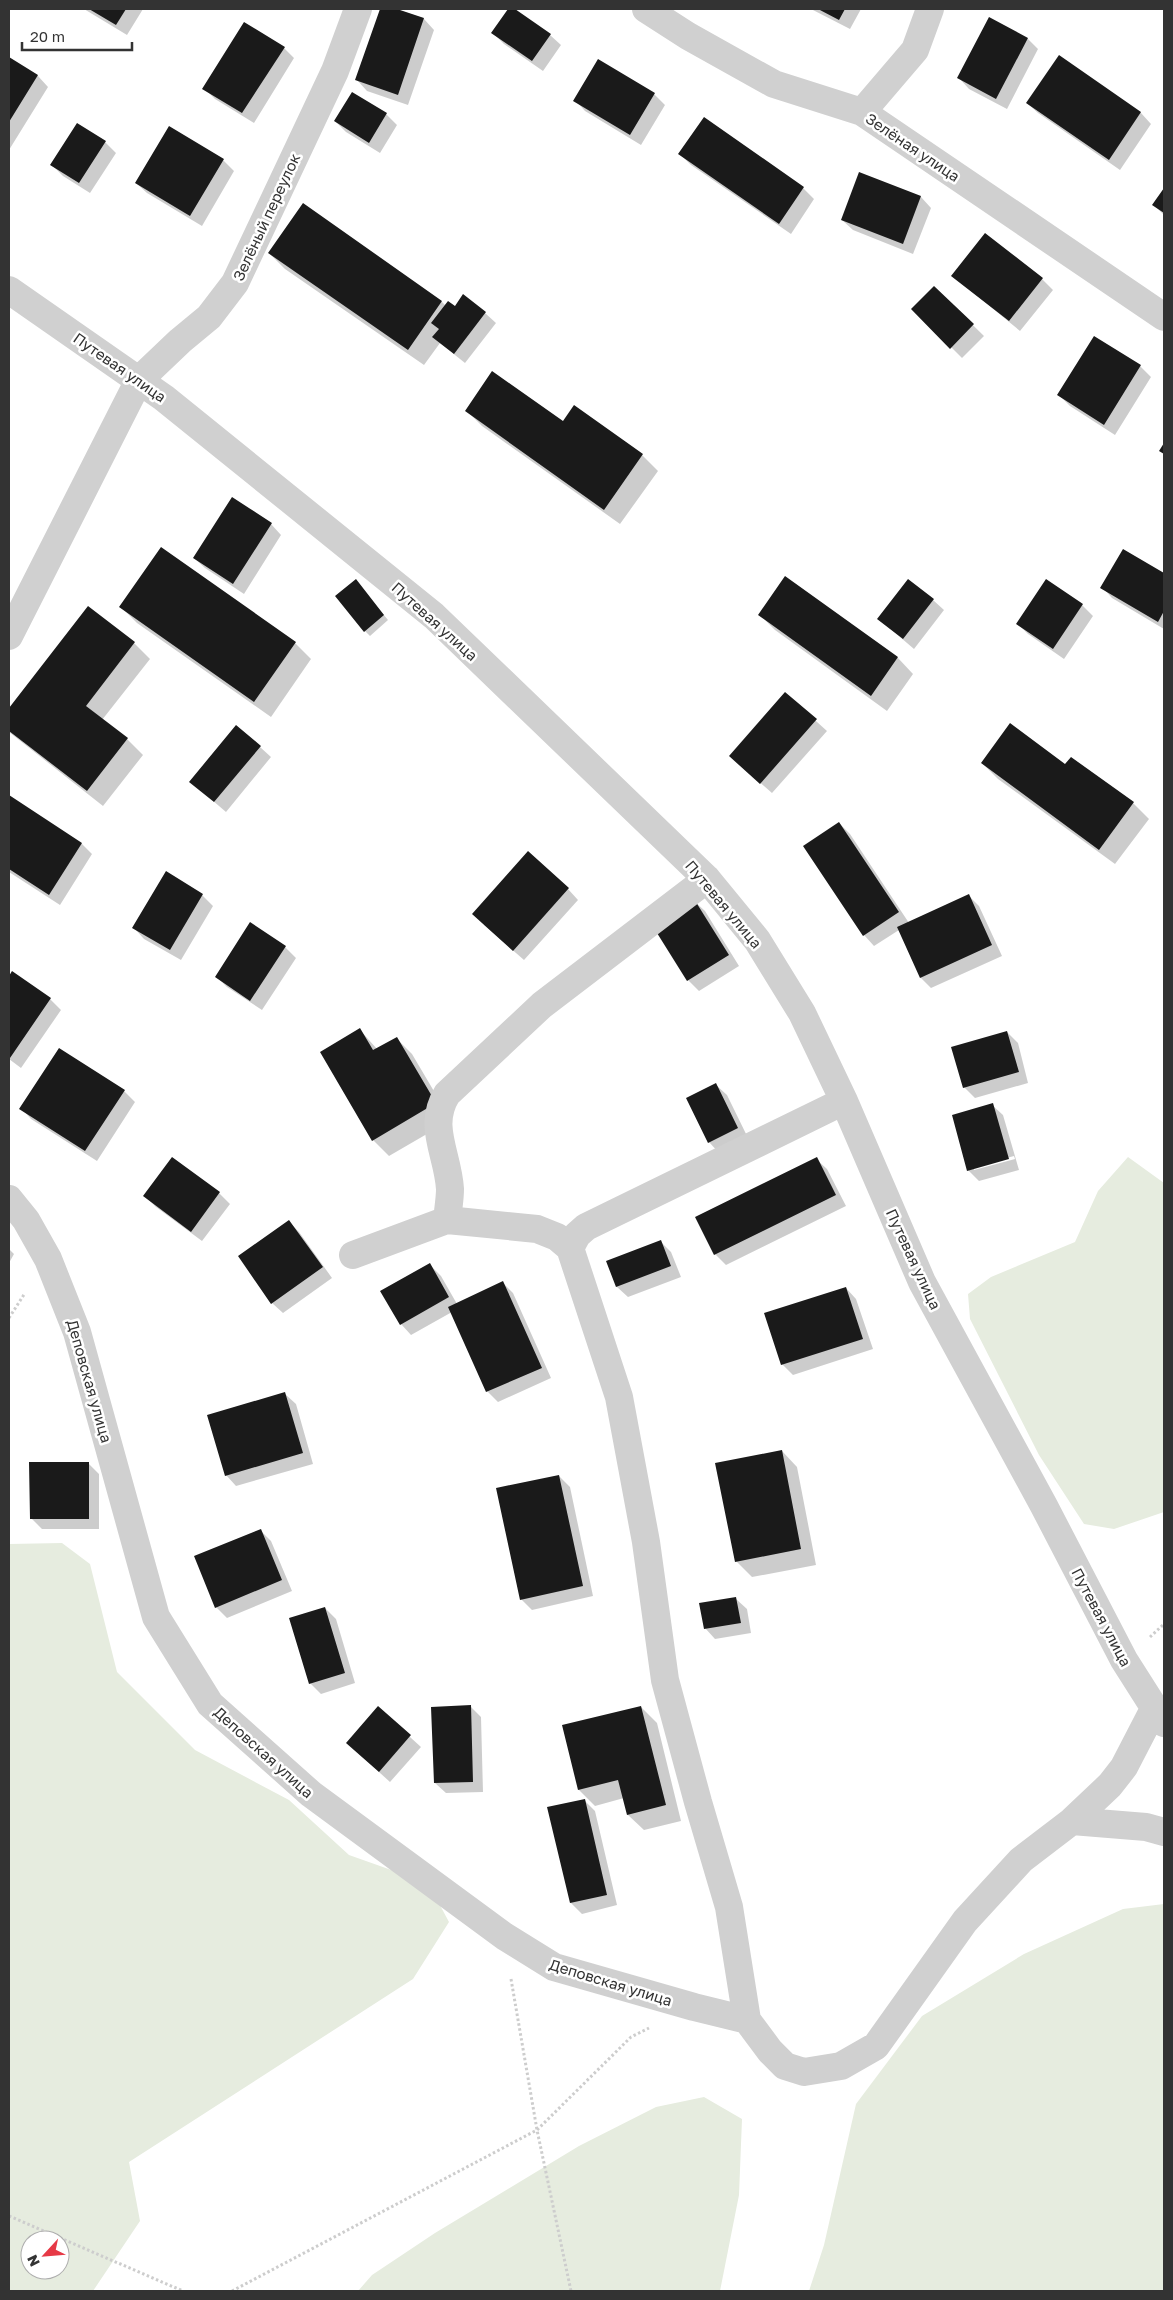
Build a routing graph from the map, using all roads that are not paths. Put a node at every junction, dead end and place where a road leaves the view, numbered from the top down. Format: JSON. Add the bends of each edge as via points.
{"nodes":[{"id":1,"x":358,"y":9,"type":"edge"},
{"id":2,"x":646,"y":9,"type":"edge"},
{"id":3,"x":930,"y":9,"type":"edge"},
{"id":4,"x":862,"y":112,"type":"junction"},
{"id":5,"x":9,"y":290,"type":"edge"},
{"id":6,"x":1164,"y":317,"type":"edge"},
{"id":7,"x":139,"y":380,"type":"junction"},
{"id":8,"x":9,"y":636,"type":"edge"},
{"id":9,"x":707,"y":879,"type":"junction"},
{"id":10,"x":844,"y":1101,"type":"junction"},
{"id":11,"x":9,"y":1199,"type":"edge"},
{"id":12,"x":447,"y":1220,"type":"junction"},
{"id":13,"x":570,"y":1248,"type":"junction"},
{"id":14,"x":353,"y":1255,"type":"dead end"},
{"id":15,"x":1159,"y":1716,"type":"edge"},
{"id":16,"x":1072,"y":1821,"type":"junction"},
{"id":17,"x":1164,"y":1832,"type":"edge"},
{"id":18,"x":747,"y":2020,"type":"junction"}],
"edges":[{"from":1,"to":7,"type":"street","name":"Зелёный переулок","via":[[335,71],[235,283],[209,318]]},
{"from":2,"to":4,"type":"street","name":"Зелёная улица","via":[[774,84]]},
{"from":3,"to":4,"type":"street","via":[[915,50]]},
{"from":4,"to":6,"type":"street","name":"Зелёная улица"},
{"from":5,"to":7,"type":"street","name":"Путевая улица"},
{"from":7,"to":8,"type":"street","name":"Зелёный переулок"},
{"from":7,"to":9,"type":"street","name":"Путевая улица","via":[[434,616]]},
{"from":9,"to":10,"type":"street","name":"Путевая улица","via":[[757,940],[797,1005]]},
{"from":9,"to":12,"type":"street","via":[[542,1005],[447,1094],[440,1104],[437,1118],[450,1189]]},
{"from":10,"to":13,"type":"street","via":[[586,1227]]},
{"from":10,"to":15,"type":"street","name":"Путевая улица","via":[[922,1282],[1124,1660]]},
{"from":11,"to":18,"type":"street","name":"Деповская улица","via":[[26,1220],[48,1259],[77,1332],[156,1617],[210,1704],[311,1794],[504,1936],[554,1967]]},
{"from":12,"to":13,"type":"street","via":[[537,1229],[557,1237]]},
{"from":12,"to":14,"type":"street"},
{"from":13,"to":18,"type":"street","via":[[619,1397],[646,1542],[665,1680],[729,1907]]},
{"from":15,"to":16,"type":"street","via":[[1110,1784]]},
{"from":16,"to":17,"type":"street","via":[[1146,1827]]},
{"from":16,"to":18,"type":"street","via":[[1021,1860],[965,1921],[876,2046],[841,2066],[804,2072],[784,2066]]}]}
